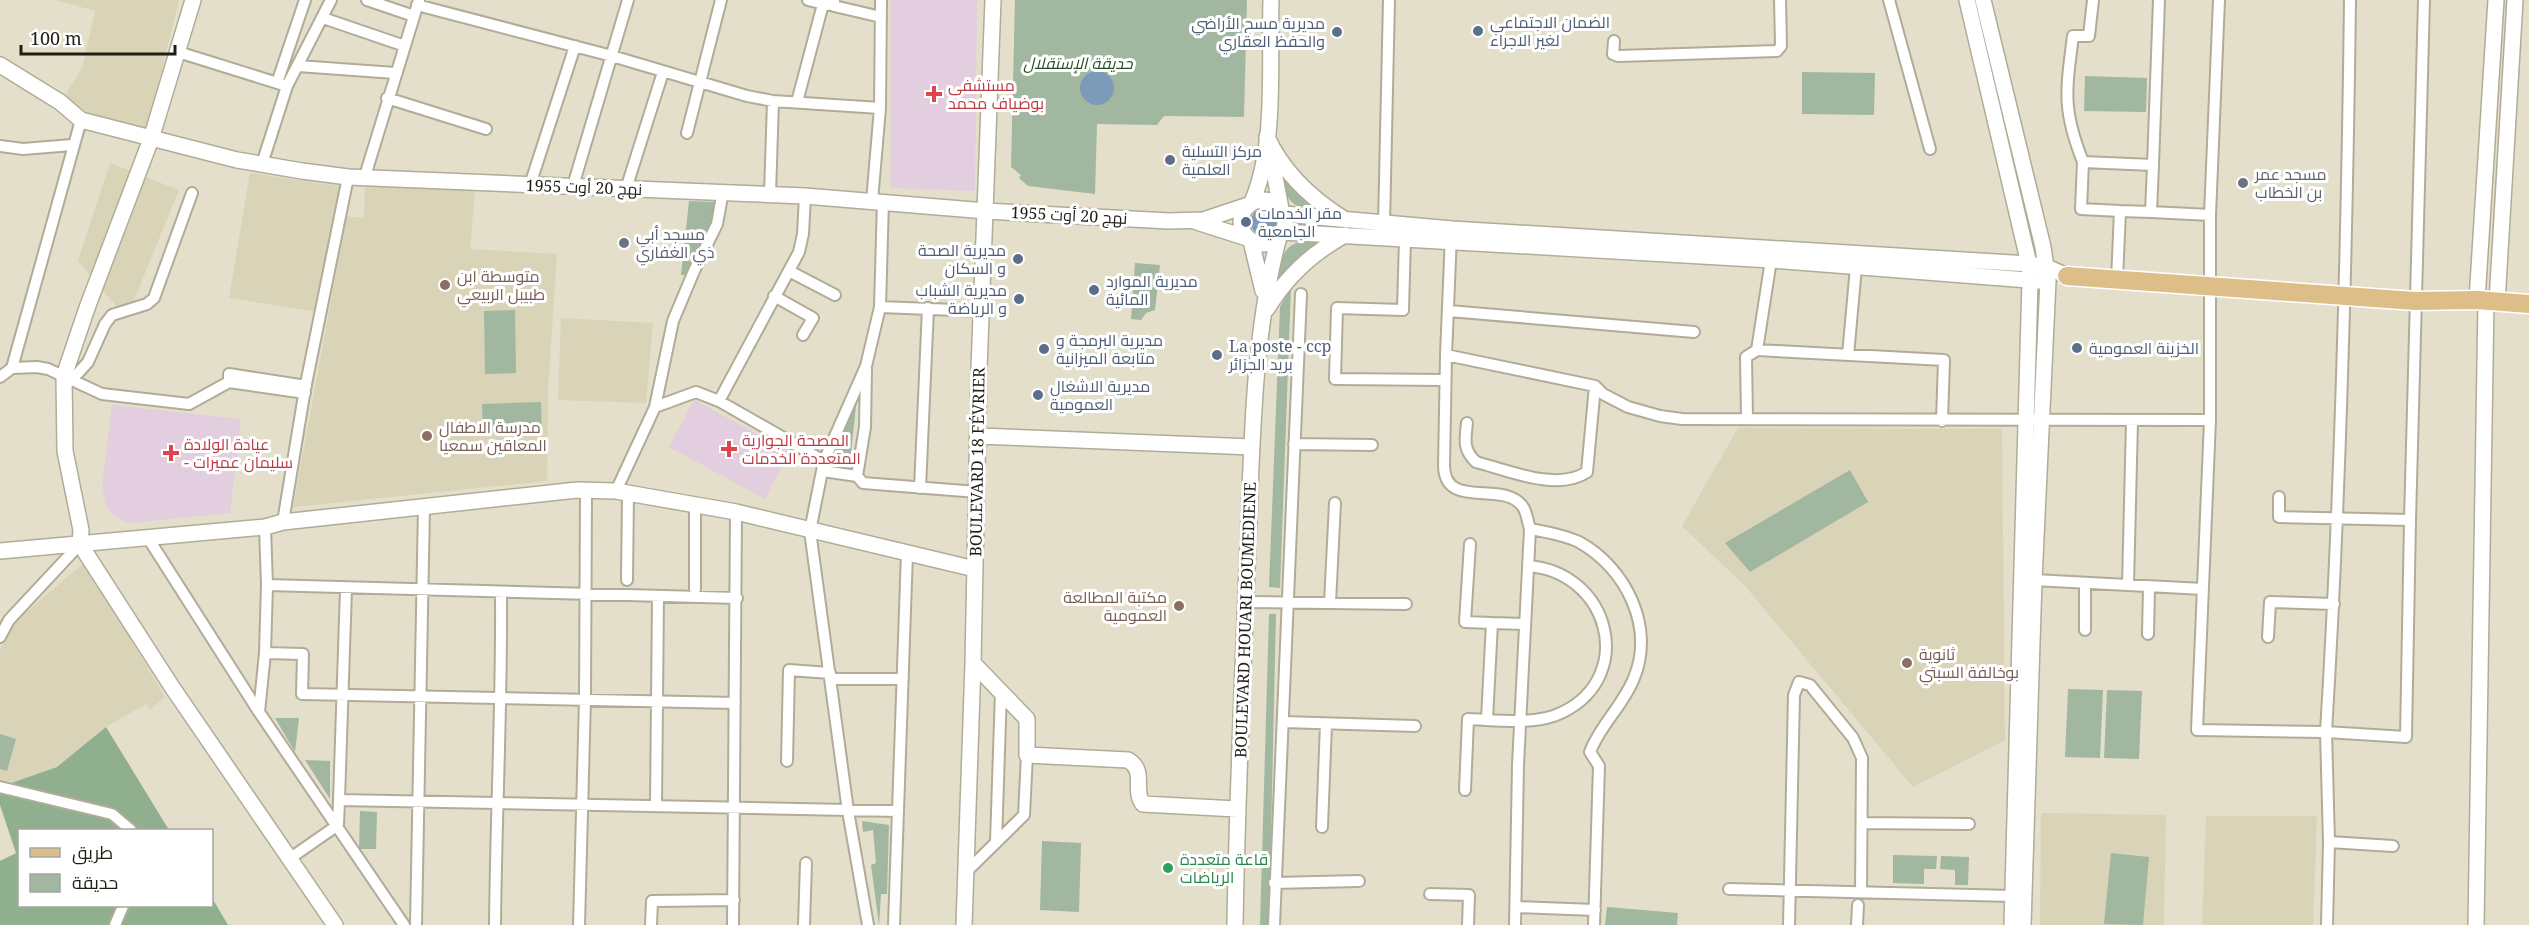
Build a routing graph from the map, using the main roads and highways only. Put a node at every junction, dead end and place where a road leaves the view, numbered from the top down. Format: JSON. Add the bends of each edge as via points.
{"nodes":[{"id":1,"x":193,"y":0,"type":"edge"},
{"id":2,"x":993,"y":0,"type":"edge"},
{"id":3,"x":1271,"y":0,"type":"edge"},
{"id":4,"x":1967,"y":0,"type":"edge"},
{"id":5,"x":1983,"y":0,"type":"edge"},
{"id":6,"x":2496,"y":0,"type":"edge"},
{"id":7,"x":2515,"y":0,"type":"edge"},
{"id":8,"x":0,"y":65,"type":"edge"},
{"id":9,"x":1267,"y":137,"type":"junction"},
{"id":10,"x":152,"y":139,"type":"junction"},
{"id":11,"x":1250,"y":204,"type":"junction"},
{"id":12,"x":986,"y":211,"type":"junction"},
{"id":13,"x":1282,"y":212,"type":"junction"},
{"id":14,"x":1191,"y":221,"type":"junction"},
{"id":15,"x":1345,"y":228,"type":"junction"},
{"id":16,"x":1281,"y":234,"type":"junction"},
{"id":17,"x":1451,"y":235,"type":"junction"},
{"id":18,"x":1249,"y":239,"type":"junction"},
{"id":19,"x":2029,"y":264,"type":"junction"},
{"id":20,"x":2047,"y":274,"type":"junction"},
{"id":21,"x":2067,"y":276,"type":"joint"},
{"id":22,"x":2030,"y":281,"type":"junction"},
{"id":23,"x":2487,"y":301,"type":"junction"},
{"id":24,"x":2529,"y":304,"type":"edge"},
{"id":25,"x":1264,"y":315,"type":"junction"},
{"id":26,"x":2034,"y":418,"type":"junction"},
{"id":27,"x":978,"y":436,"type":"junction"},
{"id":28,"x":1252,"y":447,"type":"junction"},
{"id":29,"x":80,"y":544,"type":"junction"},
{"id":30,"x":0,"y":551,"type":"edge"},
{"id":31,"x":975,"y":569,"type":"junction"},
{"id":32,"x":973,"y":663,"type":"junction"},
{"id":33,"x":1237,"y":809,"type":"junction"},
{"id":34,"x":335,"y":925,"type":"edge"},
{"id":35,"x":964,"y":925,"type":"edge"},
{"id":36,"x":1235,"y":925,"type":"edge"},
{"id":37,"x":2012,"y":925,"type":"edge"},
{"id":38,"x":2023,"y":925,"type":"edge"},
{"id":39,"x":2476,"y":925,"type":"edge"}],
"edges":[{"from":1,"to":10,"type":"main road"},
{"from":2,"to":12,"type":"main road","name":"BOULEVARD 18 FÉVRIER"},
{"from":3,"to":9,"type":"main road"},
{"from":4,"to":19,"type":"main road"},
{"from":5,"to":20,"type":"main road"},
{"from":6,"to":23,"type":"main road"},
{"from":7,"to":23,"type":"main road"},
{"from":8,"to":10,"type":"main road","name":"نهج 20 أوت 1955","via":[[60,102],[81,120]]},
{"from":9,"to":11,"type":"main road","via":[[1260,177]]},
{"from":9,"to":13,"type":"main road"},
{"from":9,"to":15,"type":"main road","via":[[1280,162]]},
{"from":10,"to":12,"type":"main road","name":"نهج 20 أوت 1955","via":[[262,164],[348,177],[770,194]]},
{"from":10,"to":29,"type":"main road","via":[[87,308],[68,378],[65,451],[81,530]]},
{"from":11,"to":13,"type":"main road","via":[[1264,200]]},
{"from":11,"to":14,"type":"main road","name":"نهج 20 أوت 1955"},
{"from":11,"to":18,"type":"main road","via":[[1240,221]]},
{"from":12,"to":14,"type":"main road","name":"نهج 20 أوت 1955"},
{"from":12,"to":27,"type":"main road","name":"BOULEVARD 18 FÉVRIER"},
{"from":13,"to":15,"type":"main road"},
{"from":13,"to":16,"type":"main road"},
{"from":14,"to":18,"type":"main road","name":"نهج 20 أوت 1955"},
{"from":15,"to":16,"type":"main road"},
{"from":15,"to":17,"type":"main road","via":[[1405,238]]},
{"from":15,"to":17,"type":"main road","via":[[1384,224]]},
{"from":15,"to":25,"type":"main road","via":[[1298,268]]},
{"from":16,"to":18,"type":"main road","via":[[1266,244]]},
{"from":16,"to":25,"type":"main road","name":"BOULEVARD HOUARI BOUMEDIENE"},
{"from":17,"to":19,"type":"main road"},
{"from":17,"to":22,"type":"main road"},
{"from":18,"to":25,"type":"main road","name":"BOULEVARD HOUARI BOUMEDIENE","via":[[1261,277]]},
{"from":19,"to":20,"type":"main road"},
{"from":19,"to":22,"type":"main road"},
{"from":20,"to":21,"type":"main road"},
{"from":20,"to":22,"type":"main road"},
{"from":20,"to":26,"type":"main road"},
{"from":21,"to":23,"type":"main road","via":[[2415,301]]},
{"from":22,"to":26,"type":"main road"},
{"from":23,"to":24,"type":"main road"},
{"from":23,"to":39,"type":"main road"},
{"from":25,"to":28,"type":"main road","name":"BOULEVARD HOUARI BOUMEDIENE"},
{"from":26,"to":37,"type":"main road"},
{"from":26,"to":38,"type":"main road","via":[[2034,580]]},
{"from":27,"to":28,"type":"main road"},
{"from":27,"to":31,"type":"main road","name":"BOULEVARD 18 FÉVRIER"},
{"from":28,"to":33,"type":"main road","name":"BOULEVARD HOUARI BOUMEDIENE"},
{"from":29,"to":30,"type":"main road"},
{"from":29,"to":31,"type":"main road","via":[[265,527],[577,490],[622,493],[736,512]]},
{"from":29,"to":34,"type":"main road","via":[[172,687]]},
{"from":31,"to":32,"type":"main road","name":"BOULEVARD 18 FÉVRIER"},
{"from":32,"to":33,"type":"main road","via":[[1027,719],[1027,755],[1128,760],[1139,770],[1143,804]]},
{"from":32,"to":35,"type":"main road","name":"BOULEVARD 18 FÉVRIER"},
{"from":33,"to":36,"type":"main road","name":"BOULEVARD HOUARI BOUMEDIENE"}]}
